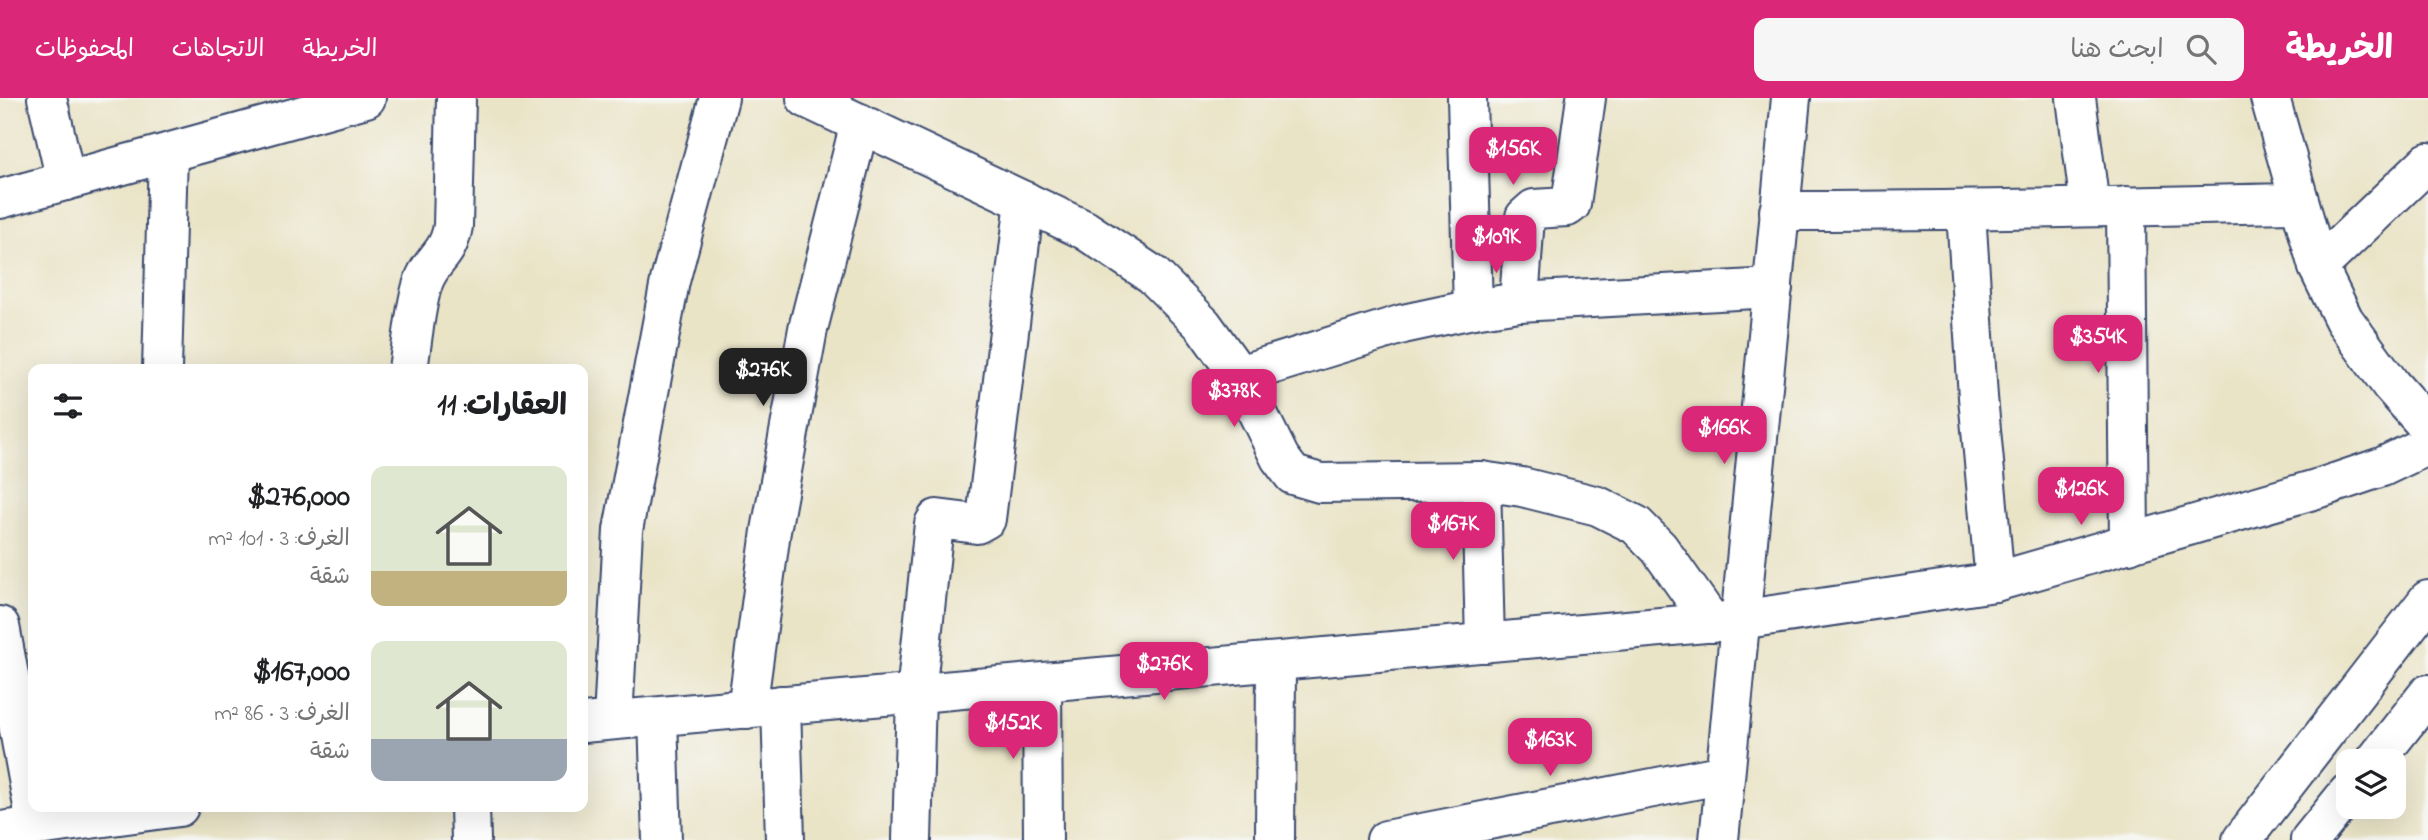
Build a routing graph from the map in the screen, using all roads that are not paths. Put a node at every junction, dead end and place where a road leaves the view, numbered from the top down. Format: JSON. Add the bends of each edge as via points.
{"nodes":[{"id":1,"x":47,"y":98,"type":"edge"},
{"id":2,"x":366,"y":98,"type":"edge"},
{"id":3,"x":456,"y":98,"type":"edge"},
{"id":4,"x":719,"y":98,"type":"edge"},
{"id":5,"x":806,"y":98,"type":"edge"},
{"id":6,"x":1467,"y":98,"type":"edge"},
{"id":7,"x":1586,"y":98,"type":"edge"},
{"id":8,"x":1791,"y":98,"type":"edge"},
{"id":9,"x":2076,"y":98,"type":"edge"},
{"id":10,"x":2270,"y":98,"type":"edge"},
{"id":11,"x":860,"y":123,"type":"junction"},
{"id":12,"x":168,"y":153,"type":"junction"},
{"id":13,"x":2428,"y":162,"type":"edge"},
{"id":14,"x":66,"y":181,"type":"junction"},
{"id":15,"x":0,"y":199,"type":"edge"},
{"id":16,"x":1025,"y":201,"type":"junction"},
{"id":17,"x":2299,"y":204,"type":"junction"},
{"id":18,"x":2108,"y":207,"type":"junction"},
{"id":19,"x":1779,"y":211,"type":"junction"},
{"id":20,"x":1966,"y":212,"type":"junction"},
{"id":21,"x":2318,"y":267,"type":"junction"},
{"id":22,"x":1773,"y":288,"type":"junction"},
{"id":23,"x":1519,"y":302,"type":"junction"},
{"id":24,"x":1473,"y":309,"type":"junction"},
{"id":25,"x":162,"y":364,"type":"edge"},
{"id":26,"x":409,"y":364,"type":"edge"},
{"id":27,"x":1239,"y":375,"type":"junction"},
{"id":28,"x":2428,"y":427,"type":"edge"},
{"id":29,"x":2428,"y":445,"type":"edge"},
{"id":30,"x":1481,"y":481,"type":"junction"},
{"id":31,"x":2129,"y":544,"type":"junction"},
{"id":32,"x":1994,"y":582,"type":"junction"},
{"id":33,"x":2428,"y":600,"type":"edge"},
{"id":34,"x":1726,"y":622,"type":"junction"},
{"id":35,"x":0,"y":626,"type":"edge"},
{"id":36,"x":1485,"y":643,"type":"junction"},
{"id":37,"x":1276,"y":662,"type":"junction"},
{"id":38,"x":1042,"y":682,"type":"junction"},
{"id":39,"x":916,"y":694,"type":"junction"},
{"id":40,"x":2428,"y":694,"type":"edge"},
{"id":41,"x":764,"y":707,"type":"junction"},
{"id":42,"x":658,"y":717,"type":"junction"},
{"id":43,"x":598,"y":722,"type":"edge"},
{"id":44,"x":2384,"y":749,"type":"edge"},
{"id":45,"x":1725,"y":774,"type":"junction"},
{"id":46,"x":2336,"y":808,"type":"edge"},
{"id":47,"x":470,"y":812,"type":"edge"},
{"id":48,"x":157,"y":816,"type":"edge"},
{"id":49,"x":26,"y":818,"type":"edge"},
{"id":50,"x":471,"y":840,"type":"edge"},
{"id":51,"x":662,"y":840,"type":"edge"},
{"id":52,"x":785,"y":840,"type":"edge"},
{"id":53,"x":912,"y":840,"type":"edge"},
{"id":54,"x":1043,"y":840,"type":"edge"},
{"id":55,"x":1275,"y":840,"type":"edge"},
{"id":56,"x":1386,"y":840,"type":"edge"},
{"id":57,"x":1719,"y":840,"type":"edge"},
{"id":58,"x":2242,"y":840,"type":"edge"},
{"id":59,"x":2310,"y":840,"type":"edge"}],
"edges":[{"from":1,"to":14,"type":"main road"},
{"from":2,"to":12,"type":"main road"},
{"from":3,"to":26,"type":"main road","via":[[451,239],[425,279]]},
{"from":4,"to":43,"type":"main road","via":[[670,281],[624,530]]},
{"from":5,"to":11,"type":"main road"},
{"from":6,"to":24,"type":"main road"},
{"from":7,"to":23,"type":"main road","via":[[1570,204],[1534,209],[1525,217]]},
{"from":8,"to":19,"type":"main road"},
{"from":9,"to":18,"type":"main road"},
{"from":10,"to":17,"type":"main road"},
{"from":11,"to":16,"type":"main road"},
{"from":11,"to":41,"type":"main road","via":[[808,329],[771,531]]},
{"from":12,"to":14,"type":"main road"},
{"from":12,"to":25,"type":"main road"},
{"from":13,"to":21,"type":"main road"},
{"from":14,"to":15,"type":"main road"},
{"from":16,"to":27,"type":"main road","via":[[1085,230],[1153,275],[1203,325]]},
{"from":16,"to":39,"type":"main road","via":[[986,519],[977,524],[937,519],[934,524]]},
{"from":17,"to":18,"type":"main road"},
{"from":17,"to":21,"type":"main road"},
{"from":18,"to":20,"type":"main road"},
{"from":18,"to":31,"type":"main road"},
{"from":19,"to":20,"type":"main road"},
{"from":19,"to":22,"type":"main road"},
{"from":20,"to":32,"type":"main road"},
{"from":21,"to":28,"type":"main road","via":[[2344,320]]},
{"from":22,"to":23,"type":"main road"},
{"from":22,"to":34,"type":"main road"},
{"from":23,"to":24,"type":"main road"},
{"from":24,"to":27,"type":"main road","via":[[1404,324]]},
{"from":27,"to":30,"type":"main road","via":[[1293,475],[1320,483]]},
{"from":29,"to":31,"type":"main road","via":[[2323,487]]},
{"from":30,"to":34,"type":"main road","via":[[1598,506],[1636,525]]},
{"from":30,"to":36,"type":"main road"},
{"from":31,"to":32,"type":"main road"},
{"from":32,"to":34,"type":"main road"},
{"from":33,"to":58,"type":"main road"},
{"from":34,"to":36,"type":"main road"},
{"from":34,"to":45,"type":"main road"},
{"from":35,"to":49,"type":"main road"},
{"from":36,"to":37,"type":"main road"},
{"from":37,"to":38,"type":"main road"},
{"from":37,"to":55,"type":"main road"},
{"from":38,"to":39,"type":"main road"},
{"from":38,"to":54,"type":"main road"},
{"from":39,"to":41,"type":"main road"},
{"from":39,"to":53,"type":"main road"},
{"from":40,"to":44,"type":"main road"},
{"from":41,"to":42,"type":"main road"},
{"from":41,"to":52,"type":"main road"},
{"from":42,"to":43,"type":"main road"},
{"from":42,"to":51,"type":"main road"},
{"from":45,"to":56,"type":"main road"},
{"from":45,"to":57,"type":"main road"},
{"from":46,"to":59,"type":"main road"},
{"from":47,"to":50,"type":"main road"},
{"from":48,"to":49,"type":"main road"}]}
